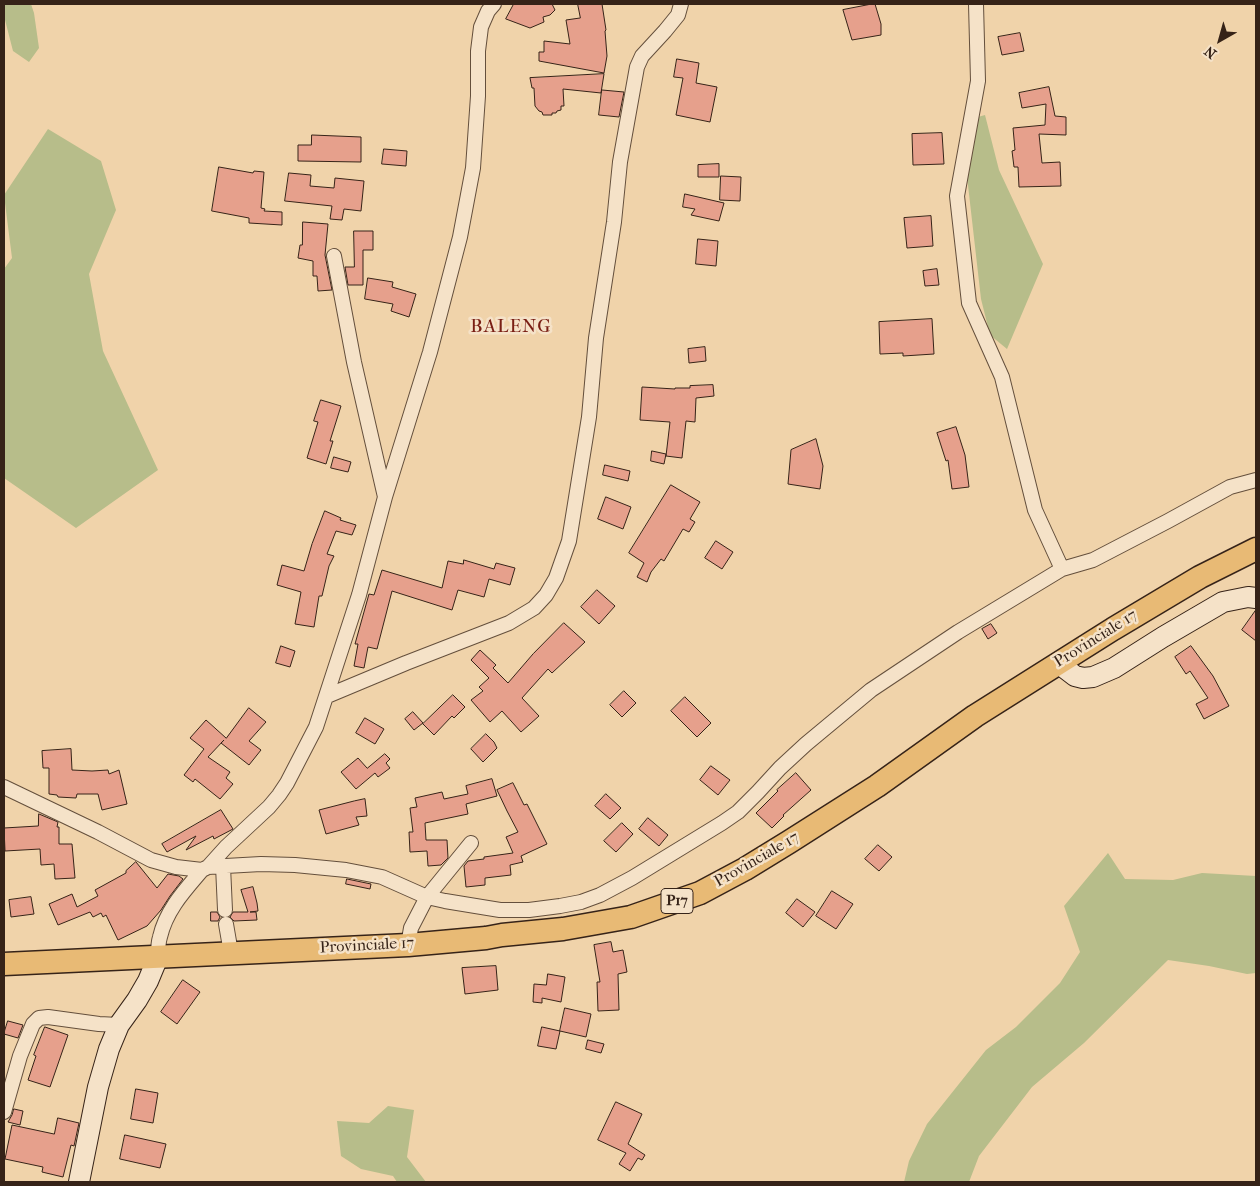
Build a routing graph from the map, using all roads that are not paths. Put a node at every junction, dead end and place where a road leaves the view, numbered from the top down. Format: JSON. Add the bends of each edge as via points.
{"nodes":[{"id":1,"x":494,"y":4,"type":"edge"},
{"id":2,"x":681,"y":4,"type":"edge"},
{"id":3,"x":976,"y":4,"type":"edge"},
{"id":4,"x":334,"y":256,"type":"dead end"},
{"id":5,"x":1256,"y":480,"type":"edge"},
{"id":6,"x":385,"y":497,"type":"junction"},
{"id":7,"x":1256,"y":550,"type":"edge"},
{"id":8,"x":1062,"y":569,"type":"junction"},
{"id":9,"x":1256,"y":598,"type":"edge"},
{"id":10,"x":1058,"y":663,"type":"junction"},
{"id":11,"x":326,"y":696,"type":"junction"},
{"id":12,"x":4,"y":787,"type":"edge"},
{"id":13,"x":471,"y":843,"type":"dead end"},
{"id":14,"x":223,"y":866,"type":"junction"},
{"id":15,"x":205,"y":868,"type":"junction"},
{"id":16,"x":428,"y":897,"type":"junction"},
{"id":17,"x":225,"y":910,"type":"dead end"},
{"id":18,"x":226,"y":924,"type":"dead end"},
{"id":19,"x":408,"y":945,"type":"junction"},
{"id":20,"x":231,"y":953,"type":"junction"},
{"id":21,"x":158,"y":957,"type":"junction"},
{"id":22,"x":4,"y":964,"type":"edge"},
{"id":23,"x":119,"y":1025,"type":"junction"},
{"id":24,"x":4,"y":1112,"type":"edge"},
{"id":25,"x":79,"y":1182,"type":"edge"}],
"edges":[{"from":1,"to":6,"type":"street","via":[[481,27],[473,168],[460,236],[430,352]]},
{"from":2,"to":11,"type":"street","via":[[678,15],[642,56],[637,67],[620,162],[596,338],[589,417],[570,542],[556,578],[534,608],[509,622]]},
{"from":3,"to":8,"type":"street","via":[[978,81],[957,196],[969,303],[1002,377],[1035,510]]},
{"from":4,"to":6,"type":"street"},
{"from":5,"to":8,"type":"street","via":[[1230,487],[1093,560]]},
{"from":6,"to":11,"type":"street","via":[[359,595]]},
{"from":7,"to":10,"type":"main road","name":"Provinciale 17","number":"P17","via":[[1200,577]]},
{"from":8,"to":16,"type":"street","via":[[871,690],[806,744],[738,812],[600,895],[582,902],[530,910],[500,910]]},
{"from":9,"to":10,"type":"street","via":[[1223,602],[1114,668],[1093,677],[1075,676]]},
{"from":10,"to":19,"type":"main road","name":"Provinciale 17","number":"P17","via":[[975,716],[877,786],[700,893],[621,919],[563,929]]},
{"from":11,"to":15,"type":"street","via":[[316,727],[279,795]]},
{"from":12,"to":15,"type":"street","via":[[151,860],[176,867]]},
{"from":13,"to":16,"type":"street"},
{"from":14,"to":15,"type":"street"},
{"from":14,"to":16,"type":"street","via":[[261,864],[346,870],[382,877]]},
{"from":14,"to":17,"type":"street"},
{"from":15,"to":21,"type":"street","via":[[172,907],[159,938]]},
{"from":16,"to":19,"type":"street","via":[[411,928]]},
{"from":18,"to":20,"type":"street"},
{"from":19,"to":20,"type":"main road","name":"Provinciale 17","number":"P17"},
{"from":20,"to":21,"type":"main road","name":"Provinciale 17","number":"P17"},
{"from":21,"to":22,"type":"main road","name":"Provinciale 17","number":"P17"},
{"from":21,"to":23,"type":"street","via":[[137,1000]]},
{"from":23,"to":24,"type":"street","via":[[39,1018],[33,1024],[20,1056]]},
{"from":23,"to":25,"type":"street","via":[[108,1049],[98,1087]]}]}
